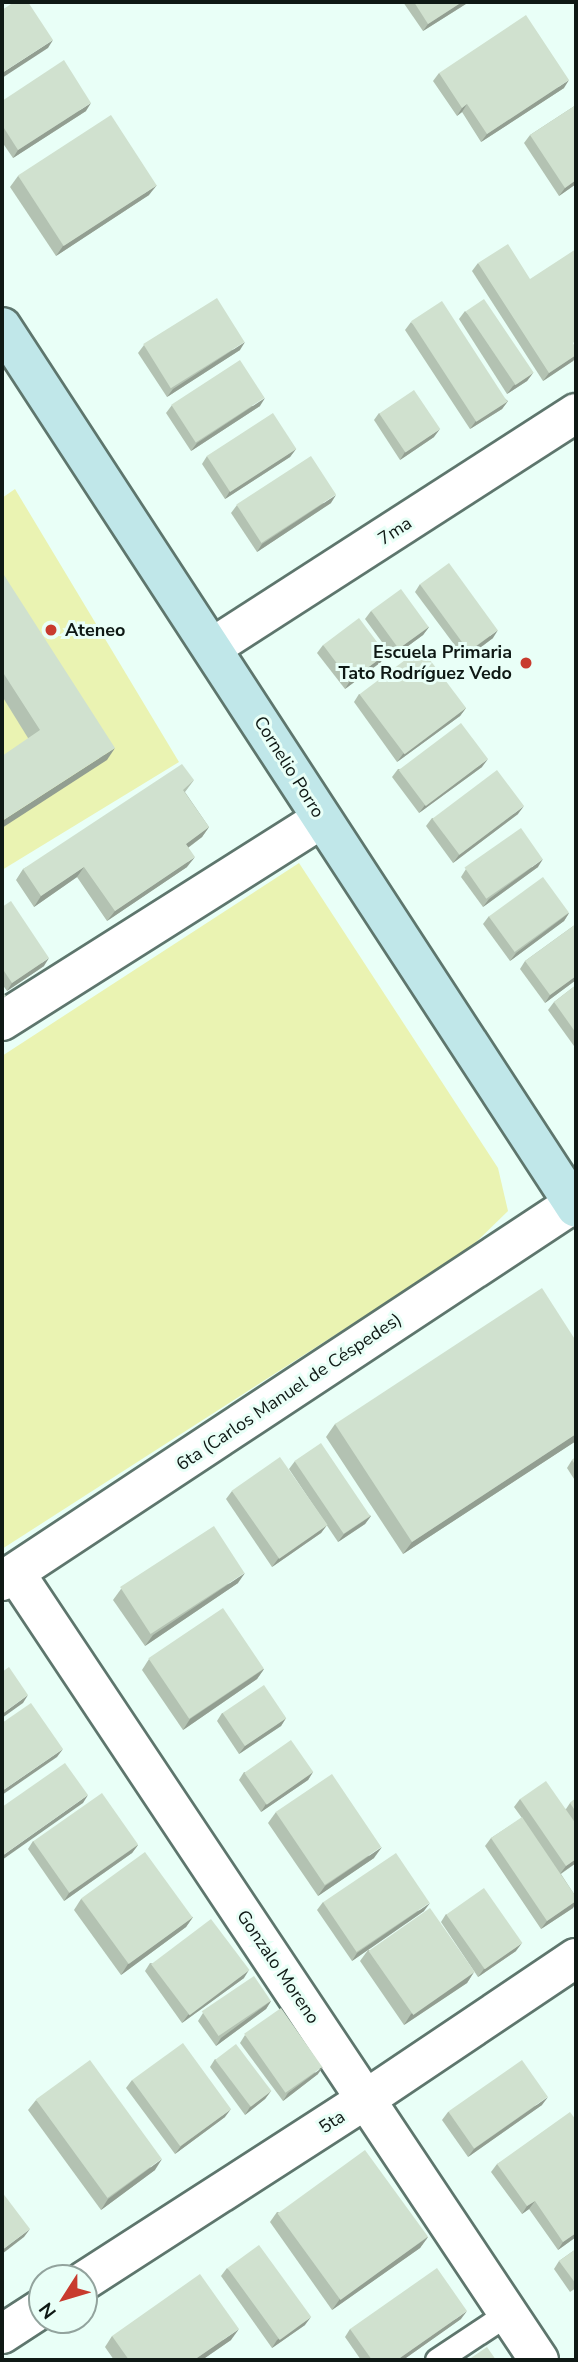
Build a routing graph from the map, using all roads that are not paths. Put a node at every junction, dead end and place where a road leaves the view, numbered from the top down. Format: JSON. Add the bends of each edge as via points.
{"nodes":[{"id":1,"x":2,"y":327,"type":"edge"},
{"id":2,"x":576,"y":413,"type":"edge"},
{"id":3,"x":213,"y":647,"type":"junction"},
{"id":4,"x":322,"y":819,"type":"junction"},
{"id":5,"x":2,"y":1021,"type":"edge"},
{"id":6,"x":575,"y":1204,"type":"edge"},
{"id":7,"x":9,"y":1577,"type":"edge"},
{"id":8,"x":576,"y":1958,"type":"edge"},
{"id":9,"x":366,"y":2099,"type":"junction"},
{"id":10,"x":98,"y":2272,"type":"edge"},
{"id":11,"x":508,"y":2313,"type":"junction"},
{"id":12,"x":28,"y":2317,"type":"edge"},
{"id":13,"x":2,"y":2334,"type":"edge"},
{"id":14,"x":437,"y":2360,"type":"edge"},
{"id":15,"x":539,"y":2360,"type":"edge"}],
"edges":[{"from":1,"to":3,"type":"street","name":"Cornelio Porro"},
{"from":2,"to":3,"type":"street","name":"7ma"},
{"from":3,"to":4,"type":"street","name":"Cornelio Porro"},
{"from":4,"to":5,"type":"street"},
{"from":4,"to":6,"type":"street","name":"Cornelio Porro"},
{"from":6,"to":7,"type":"street","name":"6ta (Carlos Manuel de Céspedes)"},
{"from":7,"to":9,"type":"street","name":"Gonzalo Moreno"},
{"from":8,"to":9,"type":"street","name":"5ta"},
{"from":9,"to":10,"type":"street","name":"5ta"},
{"from":9,"to":11,"type":"street","name":"Gonzalo Moreno"},
{"from":11,"to":14,"type":"lane"},
{"from":11,"to":15,"type":"street","name":"Gonzalo Moreno"},
{"from":12,"to":13,"type":"street"}]}
